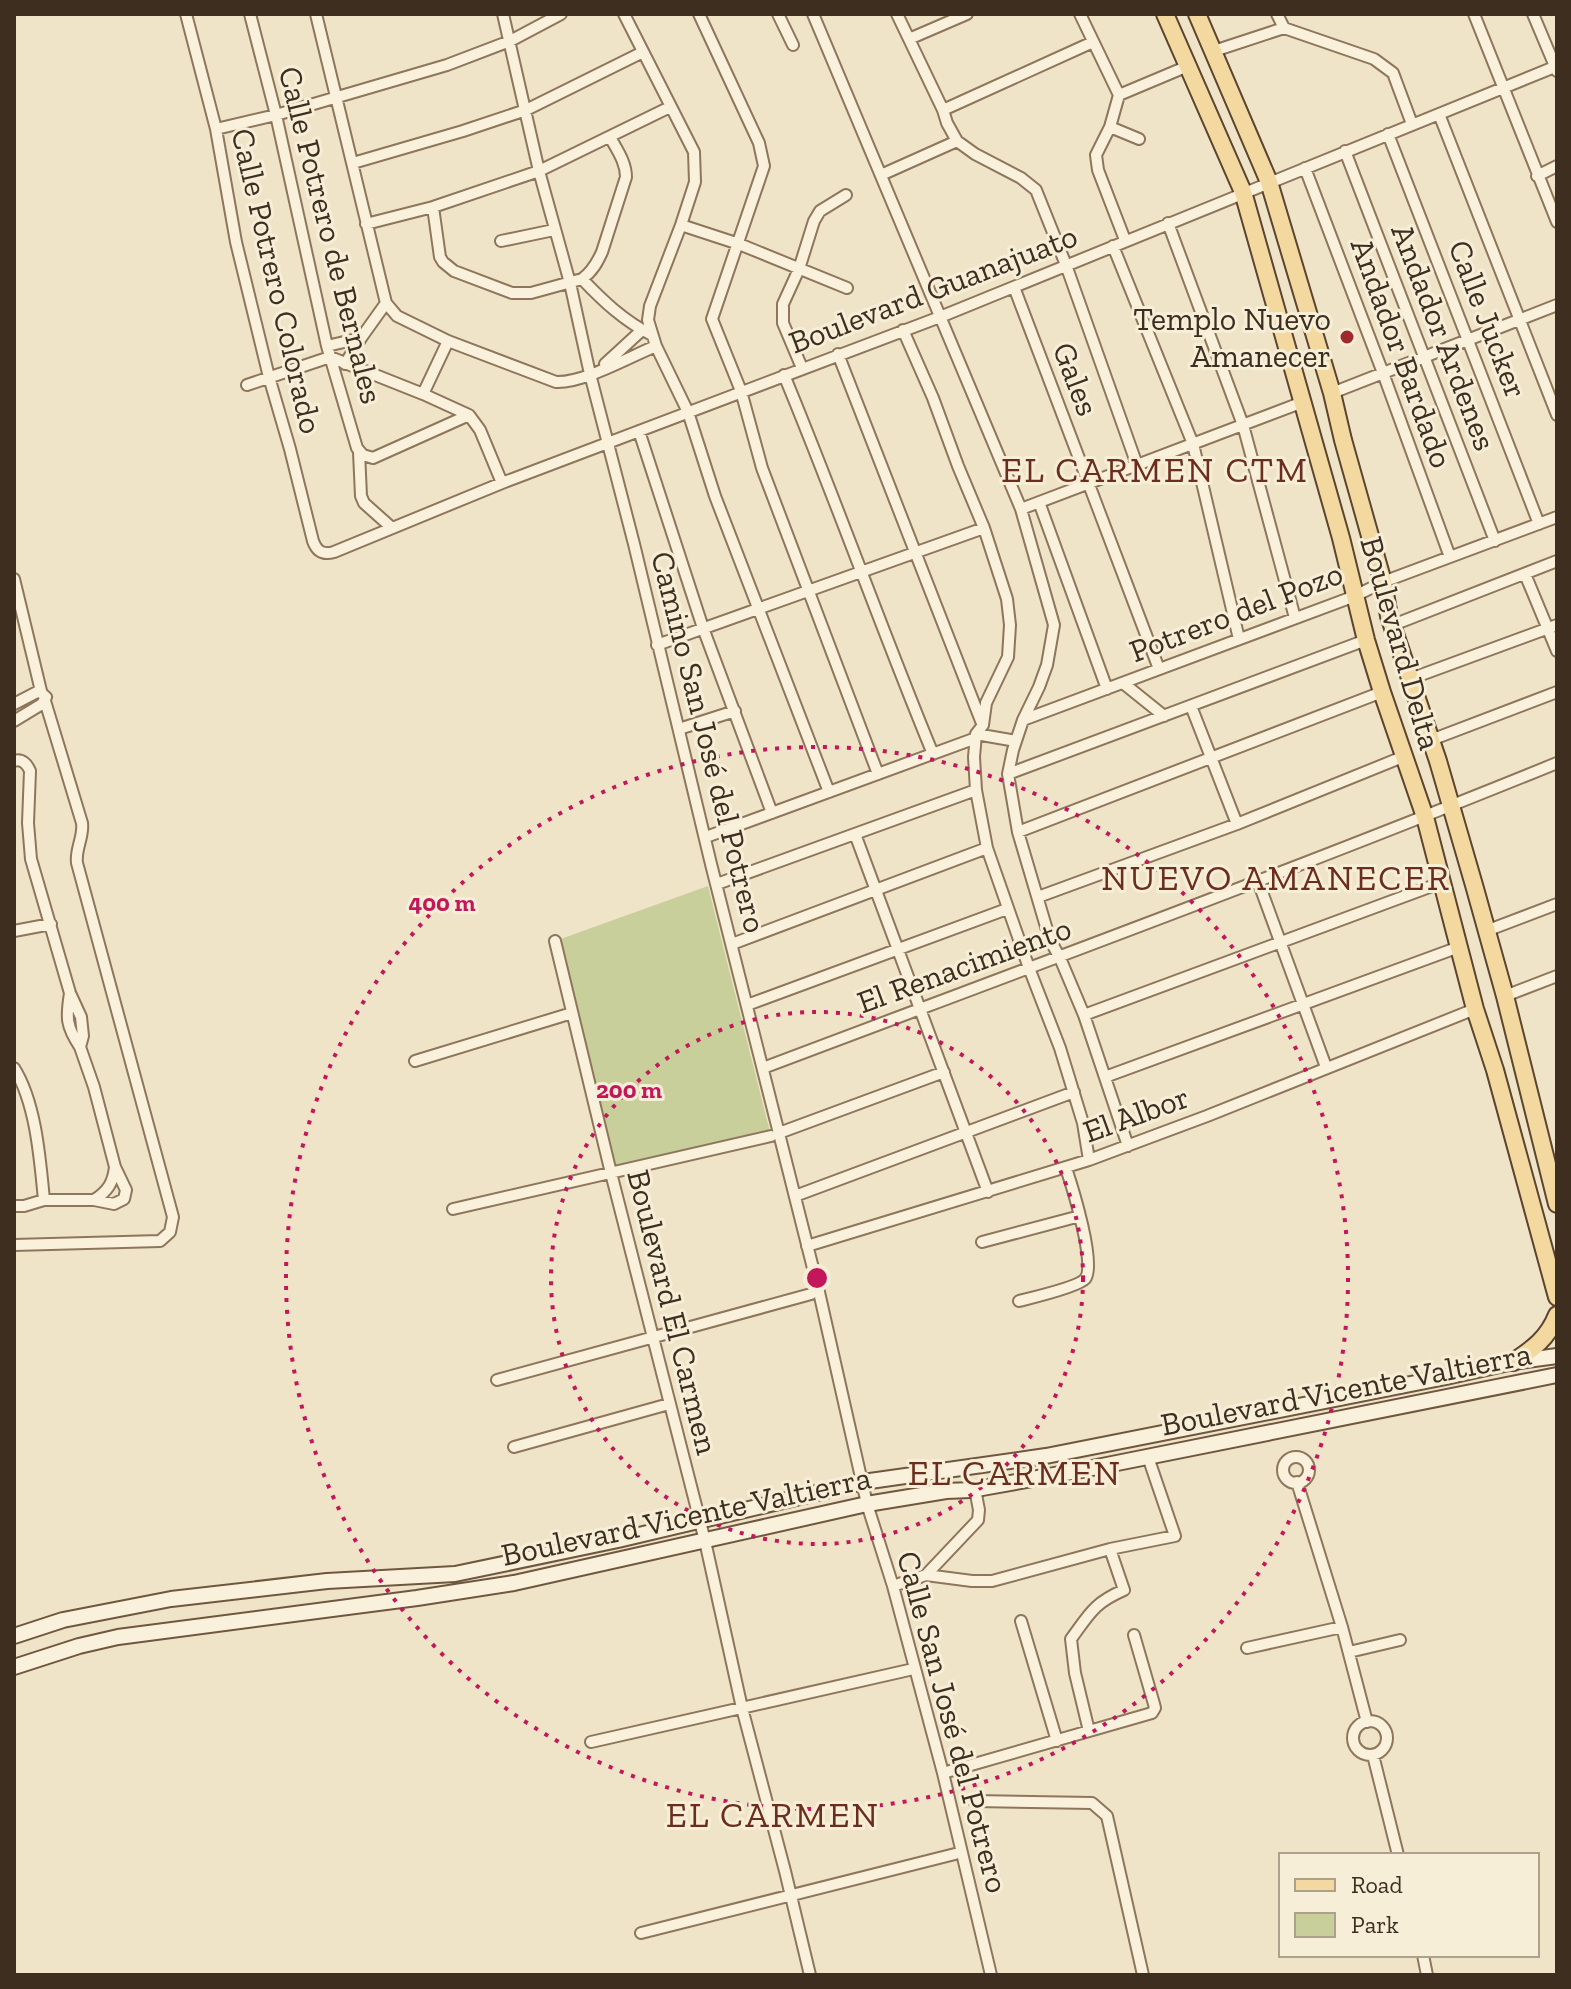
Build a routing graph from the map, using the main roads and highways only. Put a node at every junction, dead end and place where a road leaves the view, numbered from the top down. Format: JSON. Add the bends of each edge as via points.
{"nodes":[{"id":1,"x":1165,"y":14,"type":"edge"},
{"id":2,"x":1197,"y":14,"type":"edge"},
{"id":3,"x":1521,"y":1060,"type":"junction"},
{"id":4,"x":1495,"y":1070,"type":"junction"},
{"id":5,"x":1515,"y":1147,"type":"junction"},
{"id":6,"x":1543,"y":1149,"type":"junction"},
{"id":7,"x":1557,"y":1204,"type":"edge"},
{"id":8,"x":1557,"y":1297,"type":"edge"},
{"id":9,"x":1557,"y":1315,"type":"edge"},
{"id":10,"x":1557,"y":1356,"type":"edge"},
{"id":11,"x":1513,"y":1362,"type":"junction"},
{"id":12,"x":1557,"y":1375,"type":"edge"},
{"id":13,"x":14,"y":1636,"type":"edge"},
{"id":14,"x":14,"y":1667,"type":"edge"}],
"edges":[{"from":1,"to":4,"type":"main road","name":"Boulevard Delta","via":[[1243,192],[1366,640],[1425,817]]},
{"from":2,"to":3,"type":"main road","name":"Boulevard Delta","via":[[1269,182]]},
{"from":3,"to":4,"type":"main road","via":[[1512,1077]]},
{"from":3,"to":6,"type":"main road","name":"Boulevard Delta"},
{"from":4,"to":5,"type":"main road","name":"Boulevard Delta"},
{"from":5,"to":6,"type":"main road","via":[[1527,1134]]},
{"from":5,"to":8,"type":"main road","name":"Boulevard Delta"},
{"from":6,"to":7,"type":"main road","name":"Boulevard Delta"},
{"from":9,"to":11,"type":"main road","via":[[1544,1338]]},
{"from":10,"to":11,"type":"main road","name":"Boulevard Vicente Valtierra"},
{"from":11,"to":13,"type":"main road","name":"Boulevard Vicente Valtierra","via":[[1046,1456],[863,1482],[455,1574],[327,1581],[171,1599],[63,1620]]},
{"from":12,"to":14,"type":"main road","name":"Boulevard Vicente Valtierra","via":[[1148,1457],[867,1504],[452,1593],[118,1637]]}]}
